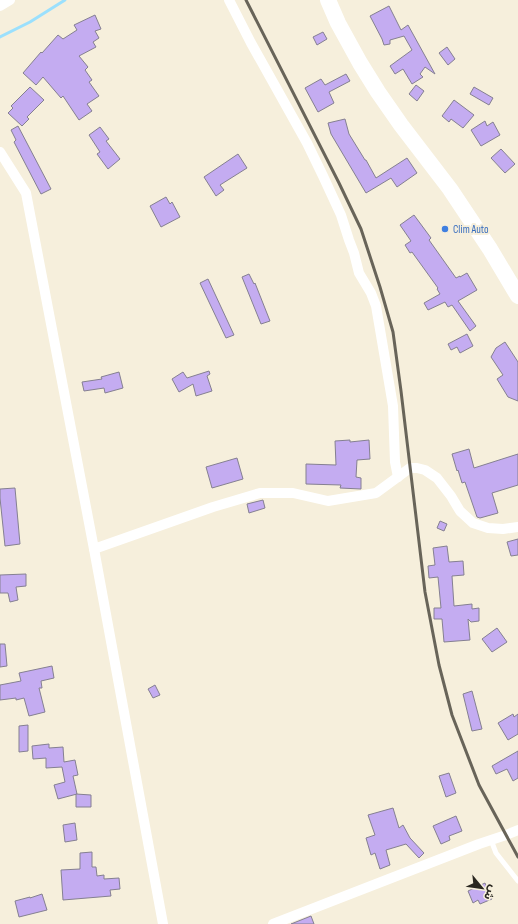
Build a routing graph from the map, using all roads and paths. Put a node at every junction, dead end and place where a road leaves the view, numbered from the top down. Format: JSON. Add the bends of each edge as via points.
{"nodes":[{"id":1,"x":10,"y":0,"type":"edge"},
{"id":2,"x":229,"y":0,"type":"edge"},
{"id":3,"x":328,"y":0,"type":"edge"},
{"id":4,"x":338,"y":0,"type":"edge"},
{"id":5,"x":0,"y":6,"type":"edge"},
{"id":6,"x":0,"y":152,"type":"edge"},
{"id":7,"x":518,"y":277,"type":"edge"},
{"id":8,"x":518,"y":296,"type":"edge"},
{"id":9,"x":398,"y":477,"type":"junction"},
{"id":10,"x":518,"y":527,"type":"edge"},
{"id":11,"x":94,"y":549,"type":"junction"},
{"id":12,"x":518,"y":830,"type":"edge"},
{"id":13,"x":491,"y":840,"type":"junction"},
{"id":14,"x":518,"y":881,"type":"edge"},
{"id":15,"x":163,"y":924,"type":"edge"},
{"id":16,"x":273,"y":924,"type":"edge"}],
"edges":[{"from":1,"to":5,"type":"street"},
{"from":2,"to":9,"type":"street","via":[[323,176],[341,215],[359,273],[376,306],[393,406]]},
{"from":3,"to":8,"type":"main road","via":[[338,23],[378,92],[450,189]]},
{"from":4,"to":7,"type":"main road","via":[[379,76],[465,193]]},
{"from":6,"to":11,"type":"street","via":[[26,193]]},
{"from":9,"to":10,"type":"street","via":[[410,468],[425,470],[437,478],[460,511],[473,523],[488,528]]},
{"from":9,"to":11,"type":"street","via":[[376,493],[328,501],[293,493],[260,493]]},
{"from":11,"to":15,"type":"street"},
{"from":12,"to":13,"type":"street"},
{"from":13,"to":14,"type":"lane","via":[[496,853]]},
{"from":13,"to":16,"type":"street"}]}
